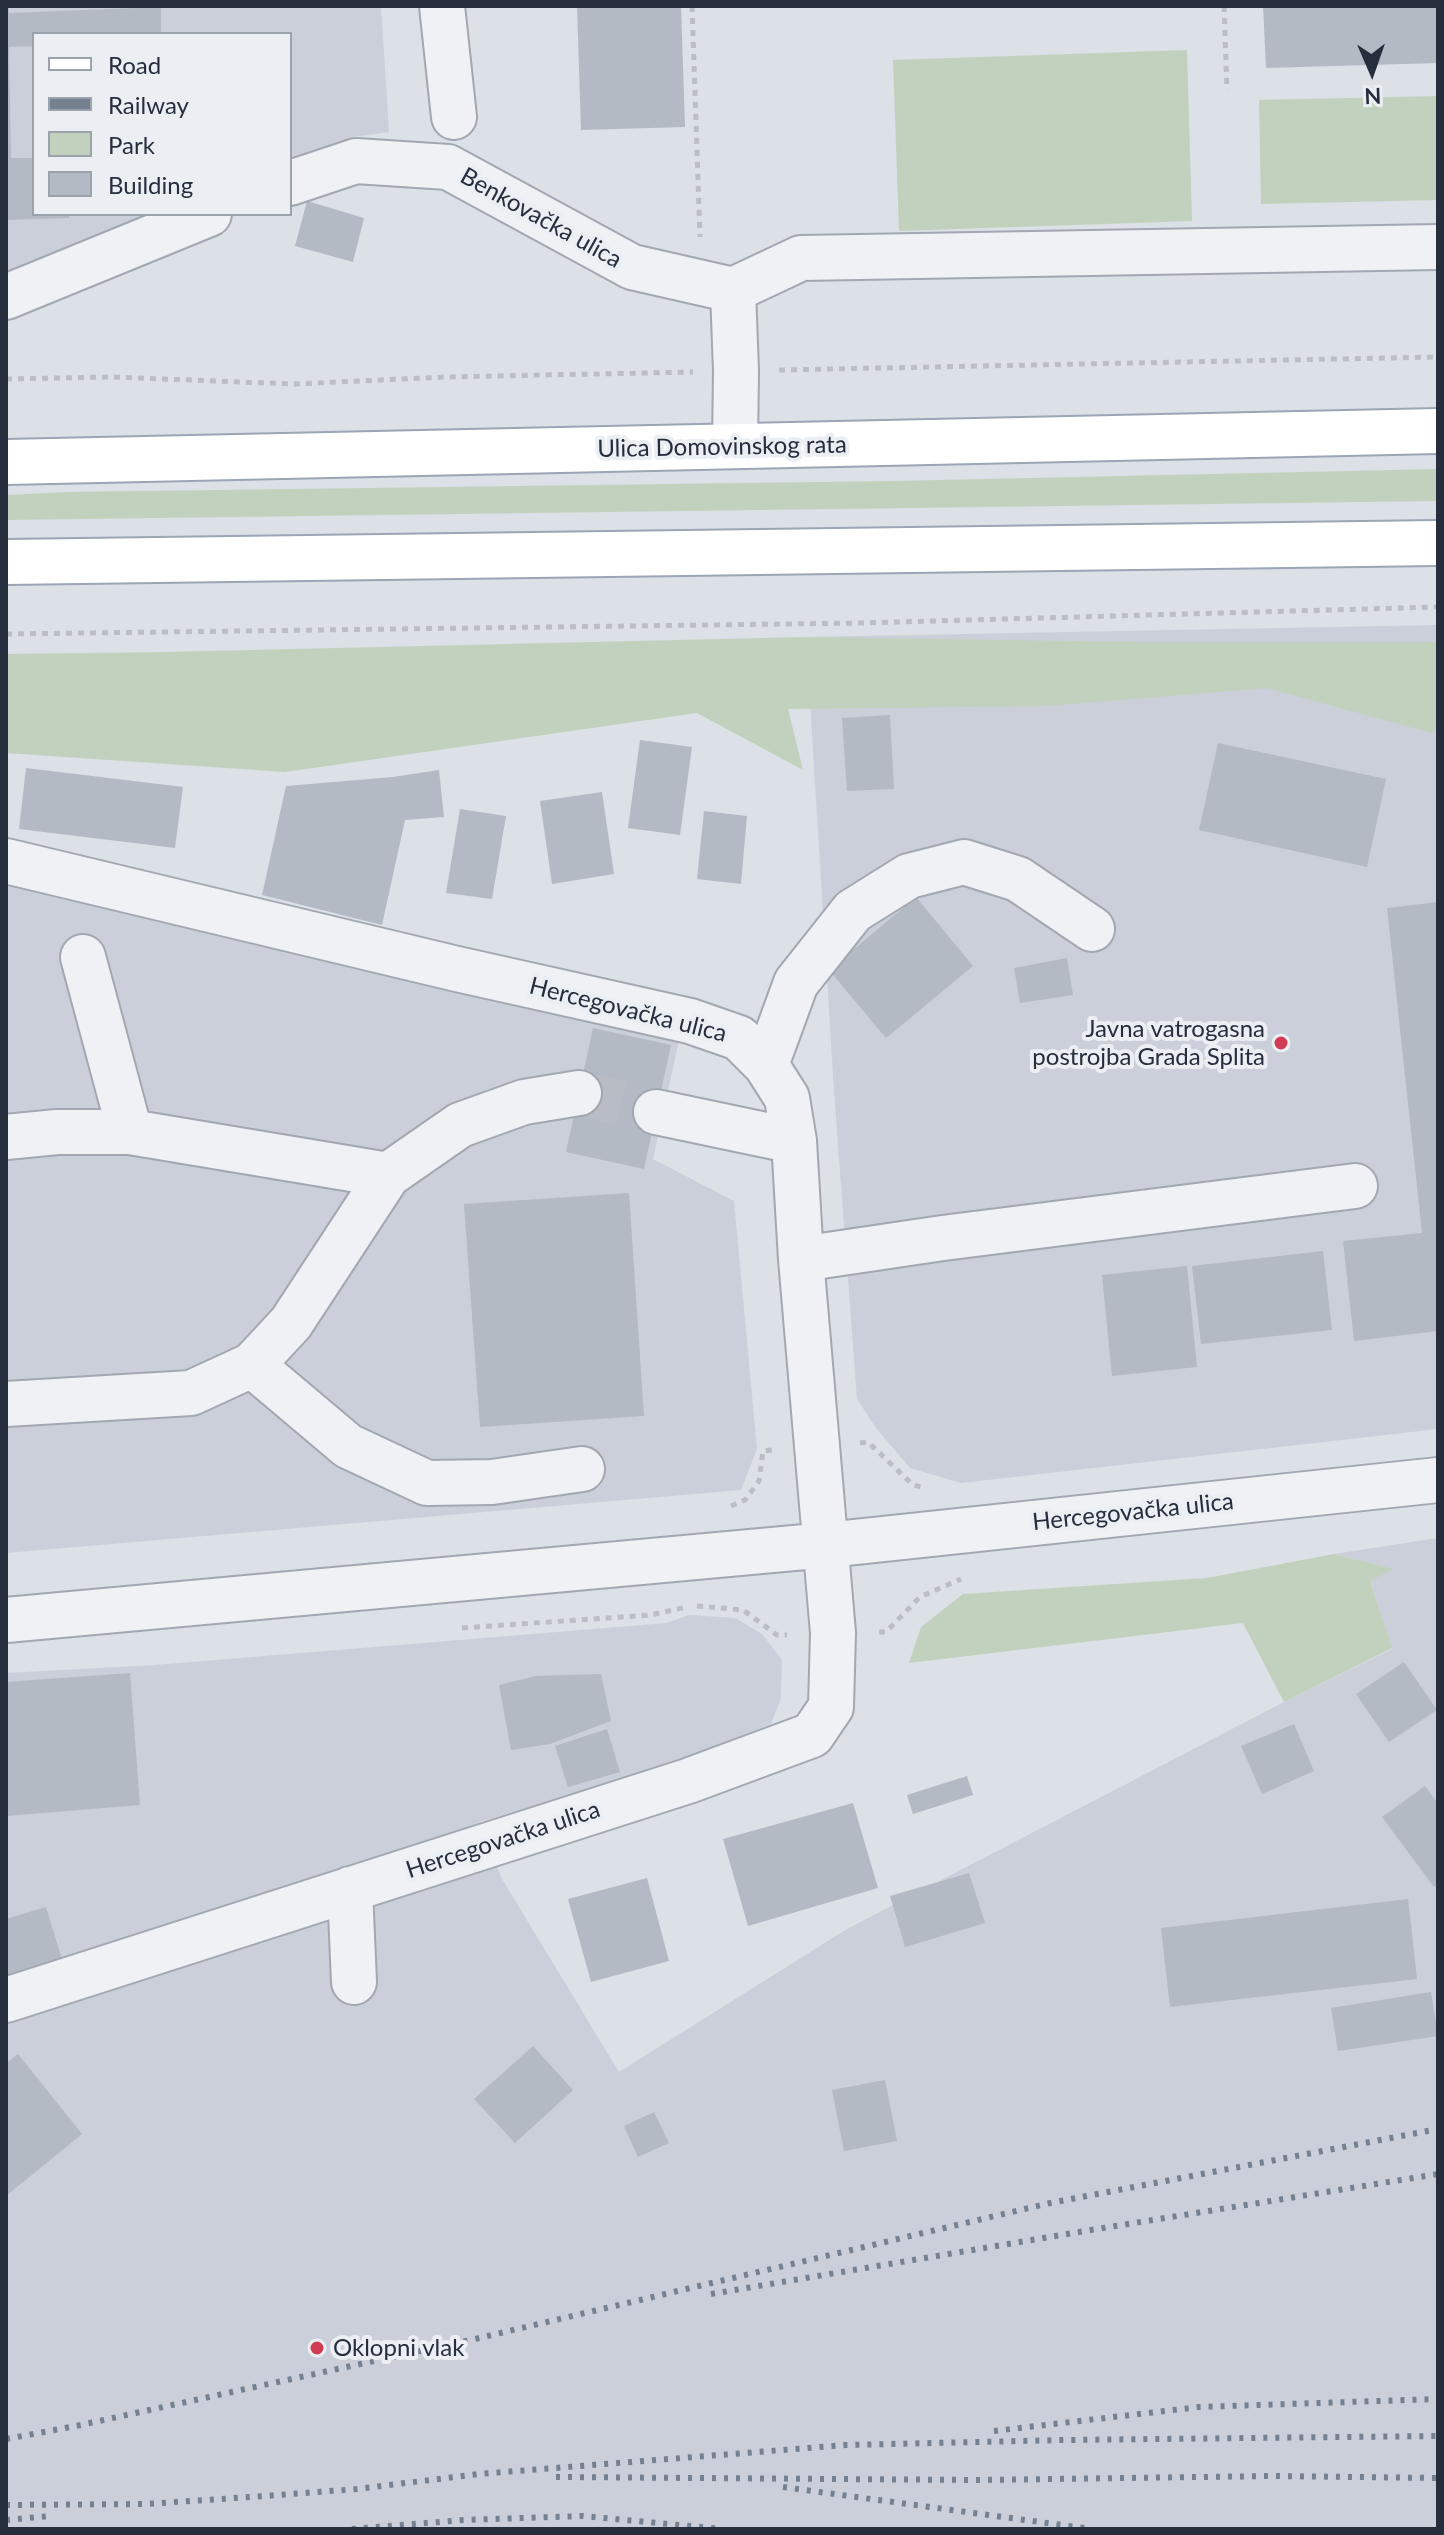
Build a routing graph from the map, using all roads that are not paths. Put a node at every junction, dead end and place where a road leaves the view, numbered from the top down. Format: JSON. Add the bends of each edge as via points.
{"nodes":[{"id":1,"x":442,"y":6,"type":"edge"},
{"id":2,"x":454,"y":117,"type":"dead end"},
{"id":3,"x":292,"y":182,"type":"edge"},
{"id":4,"x":204,"y":216,"type":"edge"},
{"id":5,"x":1438,"y":247,"type":"edge"},
{"id":6,"x":718,"y":286,"type":"junction"},
{"id":7,"x":6,"y":297,"type":"edge"},
{"id":8,"x":1438,"y":431,"type":"edge"},
{"id":9,"x":735,"y":446,"type":"junction"},
{"id":10,"x":6,"y":462,"type":"edge"},
{"id":11,"x":1438,"y":543,"type":"edge"},
{"id":12,"x":6,"y":562,"type":"edge"},
{"id":13,"x":6,"y":861,"type":"edge"},
{"id":14,"x":1092,"y":929,"type":"dead end"},
{"id":15,"x":83,"y":957,"type":"dead end"},
{"id":16,"x":766,"y":1065,"type":"junction"},
{"id":17,"x":579,"y":1093,"type":"tunnel mouth"},
{"id":18,"x":656,"y":1112,"type":"tunnel mouth"},
{"id":19,"x":130,"y":1132,"type":"junction"},
{"id":20,"x":6,"y":1137,"type":"edge"},
{"id":21,"x":794,"y":1141,"type":"junction"},
{"id":22,"x":388,"y":1175,"type":"junction"},
{"id":23,"x":1355,"y":1186,"type":"dead end"},
{"id":24,"x":801,"y":1259,"type":"junction"},
{"id":25,"x":252,"y":1365,"type":"junction"},
{"id":26,"x":6,"y":1404,"type":"edge"},
{"id":27,"x":582,"y":1469,"type":"dead end"},
{"id":28,"x":1438,"y":1480,"type":"edge"},
{"id":29,"x":827,"y":1545,"type":"junction"},
{"id":30,"x":6,"y":1620,"type":"edge"},
{"id":31,"x":350,"y":1889,"type":"junction"},
{"id":32,"x":354,"y":1982,"type":"dead end"},
{"id":33,"x":12,"y":2001,"type":"edge"}],
"edges":[{"from":1,"to":2,"type":"street"},
{"from":3,"to":6,"type":"street","name":"Benkovačka ulica","via":[[356,161],[448,167],[632,267]]},
{"from":4,"to":7,"type":"street"},
{"from":5,"to":6,"type":"street","via":[[801,258]]},
{"from":6,"to":9,"type":"street","via":[[736,371]]},
{"from":8,"to":9,"type":"main road","name":"Ulica Domovinskog rata"},
{"from":9,"to":10,"type":"main road","name":"Ulica Domovinskog rata"},
{"from":11,"to":12,"type":"main road"},
{"from":13,"to":16,"type":"street","name":"Hercegovačka ulica","via":[[690,1021],[739,1038]]},
{"from":14,"to":16,"type":"street","via":[[1018,879],[964,862],[909,876],[853,911],[796,983]]},
{"from":15,"to":19,"type":"street"},
{"from":16,"to":21,"type":"street","name":"Hercegovačka ulica","via":[[787,1098]]},
{"from":17,"to":22,"type":"street","via":[[524,1102],[460,1125]]},
{"from":18,"to":21,"type":"street"},
{"from":19,"to":20,"type":"street"},
{"from":19,"to":22,"type":"street"},
{"from":21,"to":24,"type":"street","name":"Hercegovačka ulica"},
{"from":22,"to":25,"type":"street","via":[[291,1323]]},
{"from":23,"to":24,"type":"street"},
{"from":24,"to":29,"type":"street","name":"Hercegovačka ulica"},
{"from":25,"to":26,"type":"street","via":[[191,1393]]},
{"from":25,"to":27,"type":"street","via":[[348,1446],[427,1483],[492,1482]]},
{"from":28,"to":29,"type":"street","name":"Hercegovačka ulica"},
{"from":29,"to":30,"type":"street","name":"Hercegovačka ulica"},
{"from":29,"to":31,"type":"street","name":"Hercegovačka ulica","via":[[831,1707],[812,1735],[688,1781]]},
{"from":31,"to":32,"type":"street"},
{"from":31,"to":33,"type":"street","name":"Hercegovačka ulica"}]}
